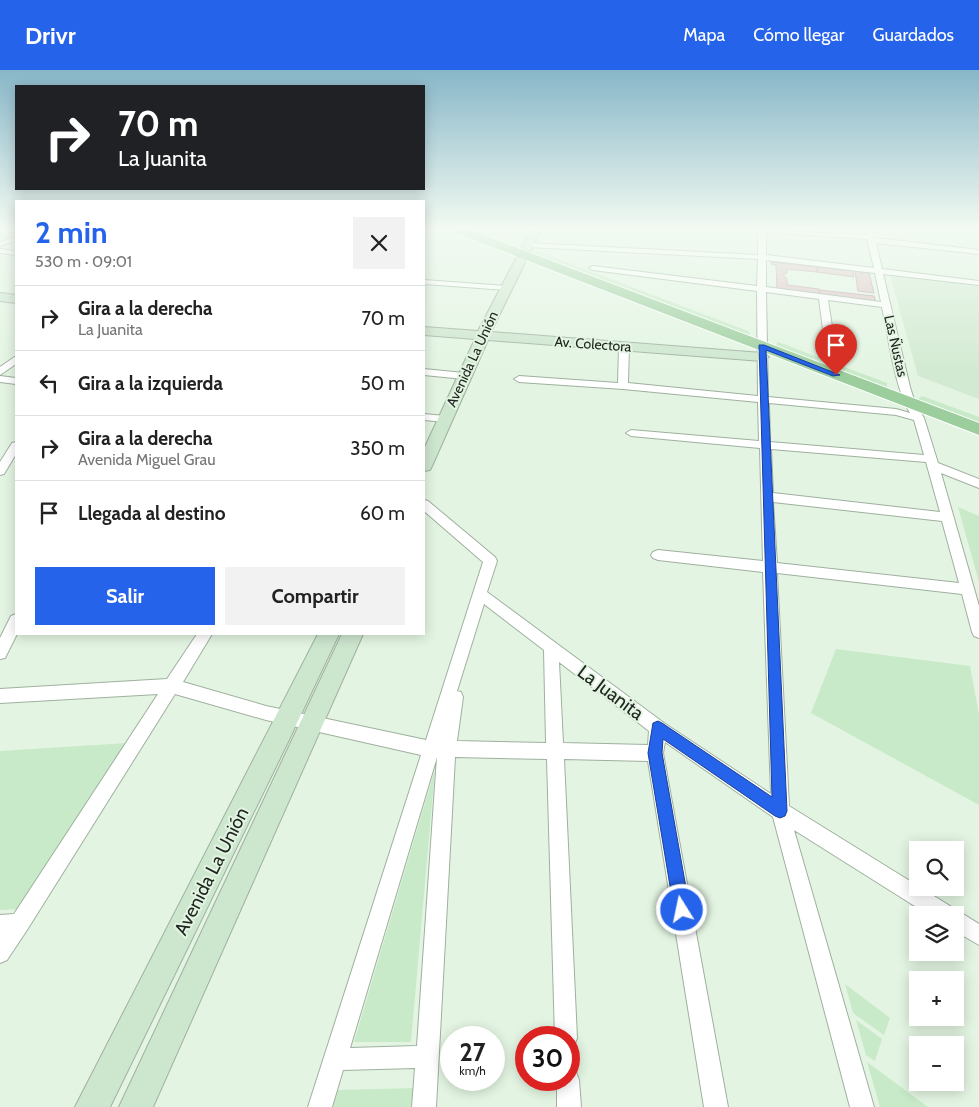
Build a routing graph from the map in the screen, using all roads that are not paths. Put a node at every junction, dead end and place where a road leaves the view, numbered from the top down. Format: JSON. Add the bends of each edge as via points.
{"nodes":[{"id":1,"x":509,"y":278,"type":"edge"},
{"id":2,"x":596,"y":278,"type":"edge"},
{"id":3,"x":763,"y":278,"type":"edge"},
{"id":4,"x":881,"y":278,"type":"edge"},
{"id":5,"x":941,"y":278,"type":"edge"},
{"id":6,"x":634,"y":279,"type":"joint"},
{"id":7,"x":425,"y":282,"type":"edge"},
{"id":8,"x":979,"y":283,"type":"edge"},
{"id":9,"x":0,"y":288,"type":"edge"},
{"id":10,"x":506,"y":288,"type":"junction"},
{"id":11,"x":15,"y":289,"type":"edge"},
{"id":12,"x":763,"y":291,"type":"junction"},
{"id":13,"x":0,"y":297,"type":"edge"},
{"id":14,"x":823,"y":298,"type":"junction"},
{"id":15,"x":15,"y":299,"type":"edge"},
{"id":16,"x":887,"y":305,"type":"junction"},
{"id":17,"x":425,"y":319,"type":"edge"},
{"id":18,"x":486,"y":330,"type":"junction"},
{"id":19,"x":425,"y":331,"type":"edge"},
{"id":20,"x":598,"y":331,"type":"dead end"},
{"id":21,"x":623,"y":337,"type":"junction"},
{"id":22,"x":708,"y":339,"type":"dead end"},
{"id":23,"x":758,"y":344,"type":"junction"},
{"id":24,"x":15,"y":360,"type":"edge"},
{"id":25,"x":832,"y":360,"type":"junction"},
{"id":26,"x":0,"y":372,"type":"edge"},
{"id":27,"x":425,"y":372,"type":"edge"},
{"id":28,"x":464,"y":376,"type":"junction"},
{"id":29,"x":0,"y":379,"type":"edge"},
{"id":30,"x":519,"y":379,"type":"dead end"},
{"id":31,"x":15,"y":381,"type":"edge"},
{"id":32,"x":623,"y":386,"type":"junction"},
{"id":33,"x":905,"y":387,"type":"junction"},
{"id":34,"x":764,"y":399,"type":"junction"},
{"id":35,"x":910,"y":403,"type":"junction"},
{"id":36,"x":979,"y":414,"type":"edge"},
{"id":37,"x":425,"y":417,"type":"edge"},
{"id":38,"x":918,"y":418,"type":"junction"},
{"id":39,"x":445,"y":419,"type":"junction"},
{"id":40,"x":979,"y":430,"type":"edge"},
{"id":41,"x":631,"y":433,"type":"dead end"},
{"id":42,"x":765,"y":445,"type":"junction"},
{"id":43,"x":15,"y":448,"type":"edge"},
{"id":44,"x":932,"y":462,"type":"junction"},
{"id":45,"x":425,"y":463,"type":"edge"},
{"id":46,"x":0,"y":471,"type":"edge"},
{"id":47,"x":979,"y":484,"type":"edge"},
{"id":48,"x":768,"y":497,"type":"junction"},
{"id":49,"x":425,"y":505,"type":"edge"},
{"id":50,"x":948,"y":517,"type":"junction"},
{"id":51,"x":658,"y":556,"type":"dead end"},
{"id":52,"x":770,"y":568,"type":"junction"},
{"id":53,"x":968,"y":589,"type":"junction"},
{"id":54,"x":480,"y":594,"type":"junction"},
{"id":55,"x":15,"y":622,"type":"edge"},
{"id":56,"x":978,"y":625,"type":"edge"},
{"id":57,"x":204,"y":635,"type":"edge"},
{"id":58,"x":328,"y":635,"type":"edge"},
{"id":59,"x":351,"y":635,"type":"edge"},
{"id":60,"x":550,"y":646,"type":"junction"},
{"id":61,"x":0,"y":653,"type":"edge"},
{"id":62,"x":172,"y":686,"type":"junction"},
{"id":63,"x":0,"y":696,"type":"edge"},
{"id":64,"x":299,"y":721,"type":"junction"},
{"id":65,"x":658,"y":728,"type":"junction"},
{"id":66,"x":439,"y":750,"type":"junction"},
{"id":67,"x":555,"y":751,"type":"junction"},
{"id":68,"x":655,"y":753,"type":"junction"},
{"id":69,"x":780,"y":811,"type":"junction"},
{"id":70,"x":933,"y":906,"type":"edge"},
{"id":71,"x":20,"y":923,"type":"junction"},
{"id":72,"x":0,"y":925,"type":"edge"},
{"id":73,"x":964,"y":926,"type":"edge"},
{"id":74,"x":979,"y":935,"type":"edge"},
{"id":75,"x":0,"y":953,"type":"edge"},
{"id":76,"x":566,"y":1026,"type":"edge"},
{"id":77,"x":426,"y":1057,"type":"junction"},
{"id":78,"x":336,"y":1059,"type":"junction"},
{"id":79,"x":568,"y":1091,"type":"edge"},
{"id":80,"x":92,"y":1107,"type":"edge"},
{"id":81,"x":136,"y":1107,"type":"edge"},
{"id":82,"x":320,"y":1107,"type":"edge"},
{"id":83,"x":424,"y":1107,"type":"edge"},
{"id":84,"x":569,"y":1107,"type":"edge"},
{"id":85,"x":716,"y":1107,"type":"edge"},
{"id":86,"x":862,"y":1107,"type":"edge"}],
"edges":[{"from":1,"to":10,"type":"street","name":"Avenida La Unión"},
{"from":2,"to":23,"type":"main road"},
{"from":3,"to":12,"type":"street"},
{"from":4,"to":16,"type":"street","name":"Las Ñustas"},
{"from":5,"to":8,"type":"street"},
{"from":6,"to":12,"type":"street"},
{"from":6,"to":23,"type":"main road"},
{"from":7,"to":10,"type":"street"},
{"from":9,"to":11,"type":"street"},
{"from":10,"to":18,"type":"street","name":"Avenida La Unión"},
{"from":12,"to":14,"type":"street"},
{"from":12,"to":23,"type":"street"},
{"from":13,"to":15,"type":"street"},
{"from":14,"to":16,"type":"street"},
{"from":14,"to":25,"type":"street"},
{"from":16,"to":33,"type":"street","name":"Las Ñustas"},
{"from":17,"to":18,"type":"street","name":"Av. Colectora"},
{"from":18,"to":19,"type":"street","name":"Av. Colectora"},
{"from":18,"to":20,"type":"street","name":"Av. Colectora"},
{"from":18,"to":21,"type":"street","name":"Av. Colectora"},
{"from":18,"to":28,"type":"street","name":"Avenida La Unión"},
{"from":21,"to":23,"type":"street","name":"Av. Colectora"},
{"from":21,"to":32,"type":"street"},
{"from":22,"to":23,"type":"street"},
{"from":23,"to":25,"type":"main road"},
{"from":23,"to":34,"type":"street"},
{"from":23,"to":35,"type":"main road"},
{"from":24,"to":26,"type":"street"},
{"from":25,"to":33,"type":"main road"},
{"from":27,"to":28,"type":"street"},
{"from":28,"to":39,"type":"street","name":"Avenida La Unión"},
{"from":29,"to":31,"type":"street"},
{"from":30,"to":32,"type":"street"},
{"from":32,"to":34,"type":"street"},
{"from":33,"to":35,"type":"street","name":"Las Ñustas"},
{"from":33,"to":36,"type":"main road"},
{"from":34,"to":38,"type":"street","via":[[896,412]]},
{"from":34,"to":42,"type":"street"},
{"from":35,"to":38,"type":"street","name":"Las Ñustas"},
{"from":35,"to":40,"type":"main road"},
{"from":37,"to":39,"type":"street"},
{"from":38,"to":44,"type":"street","name":"Las Ñustas"},
{"from":39,"to":45,"type":"street","name":"Avenida La Unión"},
{"from":41,"to":42,"type":"street"},
{"from":42,"to":44,"type":"street"},
{"from":42,"to":48,"type":"street"},
{"from":43,"to":46,"type":"street"},
{"from":44,"to":47,"type":"street"},
{"from":44,"to":50,"type":"street","name":"Las Ñustas"},
{"from":48,"to":50,"type":"street"},
{"from":48,"to":52,"type":"street"},
{"from":49,"to":54,"type":"street","via":[[490,561]]},
{"from":50,"to":53,"type":"street","name":"Las Ñustas"},
{"from":51,"to":52,"type":"street"},
{"from":52,"to":53,"type":"street"},
{"from":52,"to":69,"type":"street"},
{"from":53,"to":56,"type":"street","name":"Las Ñustas"},
{"from":54,"to":60,"type":"street","name":"La Juanita"},
{"from":54,"to":66,"type":"street","via":[[460,659]]},
{"from":55,"to":61,"type":"street"},
{"from":57,"to":62,"type":"street"},
{"from":58,"to":64,"type":"street","name":"Avenida La Unión"},
{"from":59,"to":64,"type":"street","name":"Avenida La Unión"},
{"from":60,"to":65,"type":"street","name":"La Juanita"},
{"from":60,"to":67,"type":"street"},
{"from":62,"to":63,"type":"street"},
{"from":62,"to":64,"type":"street"},
{"from":62,"to":71,"type":"street"},
{"from":64,"to":66,"type":"street"},
{"from":64,"to":80,"type":"street","name":"Avenida La Unión"},
{"from":64,"to":81,"type":"street","name":"Avenida La Unión"},
{"from":65,"to":68,"type":"street"},
{"from":65,"to":69,"type":"street","name":"La Juanita"},
{"from":66,"to":67,"type":"street"},
{"from":66,"to":77,"type":"street"},
{"from":66,"to":78,"type":"street"},
{"from":67,"to":68,"type":"street"},
{"from":67,"to":76,"type":"street"},
{"from":68,"to":85,"type":"street"},
{"from":69,"to":70,"type":"street","name":"La Juanita"},
{"from":69,"to":86,"type":"street"},
{"from":71,"to":72,"type":"street"},
{"from":71,"to":75,"type":"street"},
{"from":73,"to":74,"type":"street"},
{"from":77,"to":78,"type":"street"},
{"from":77,"to":83,"type":"street"},
{"from":78,"to":82,"type":"street"},
{"from":79,"to":84,"type":"street"}]}
